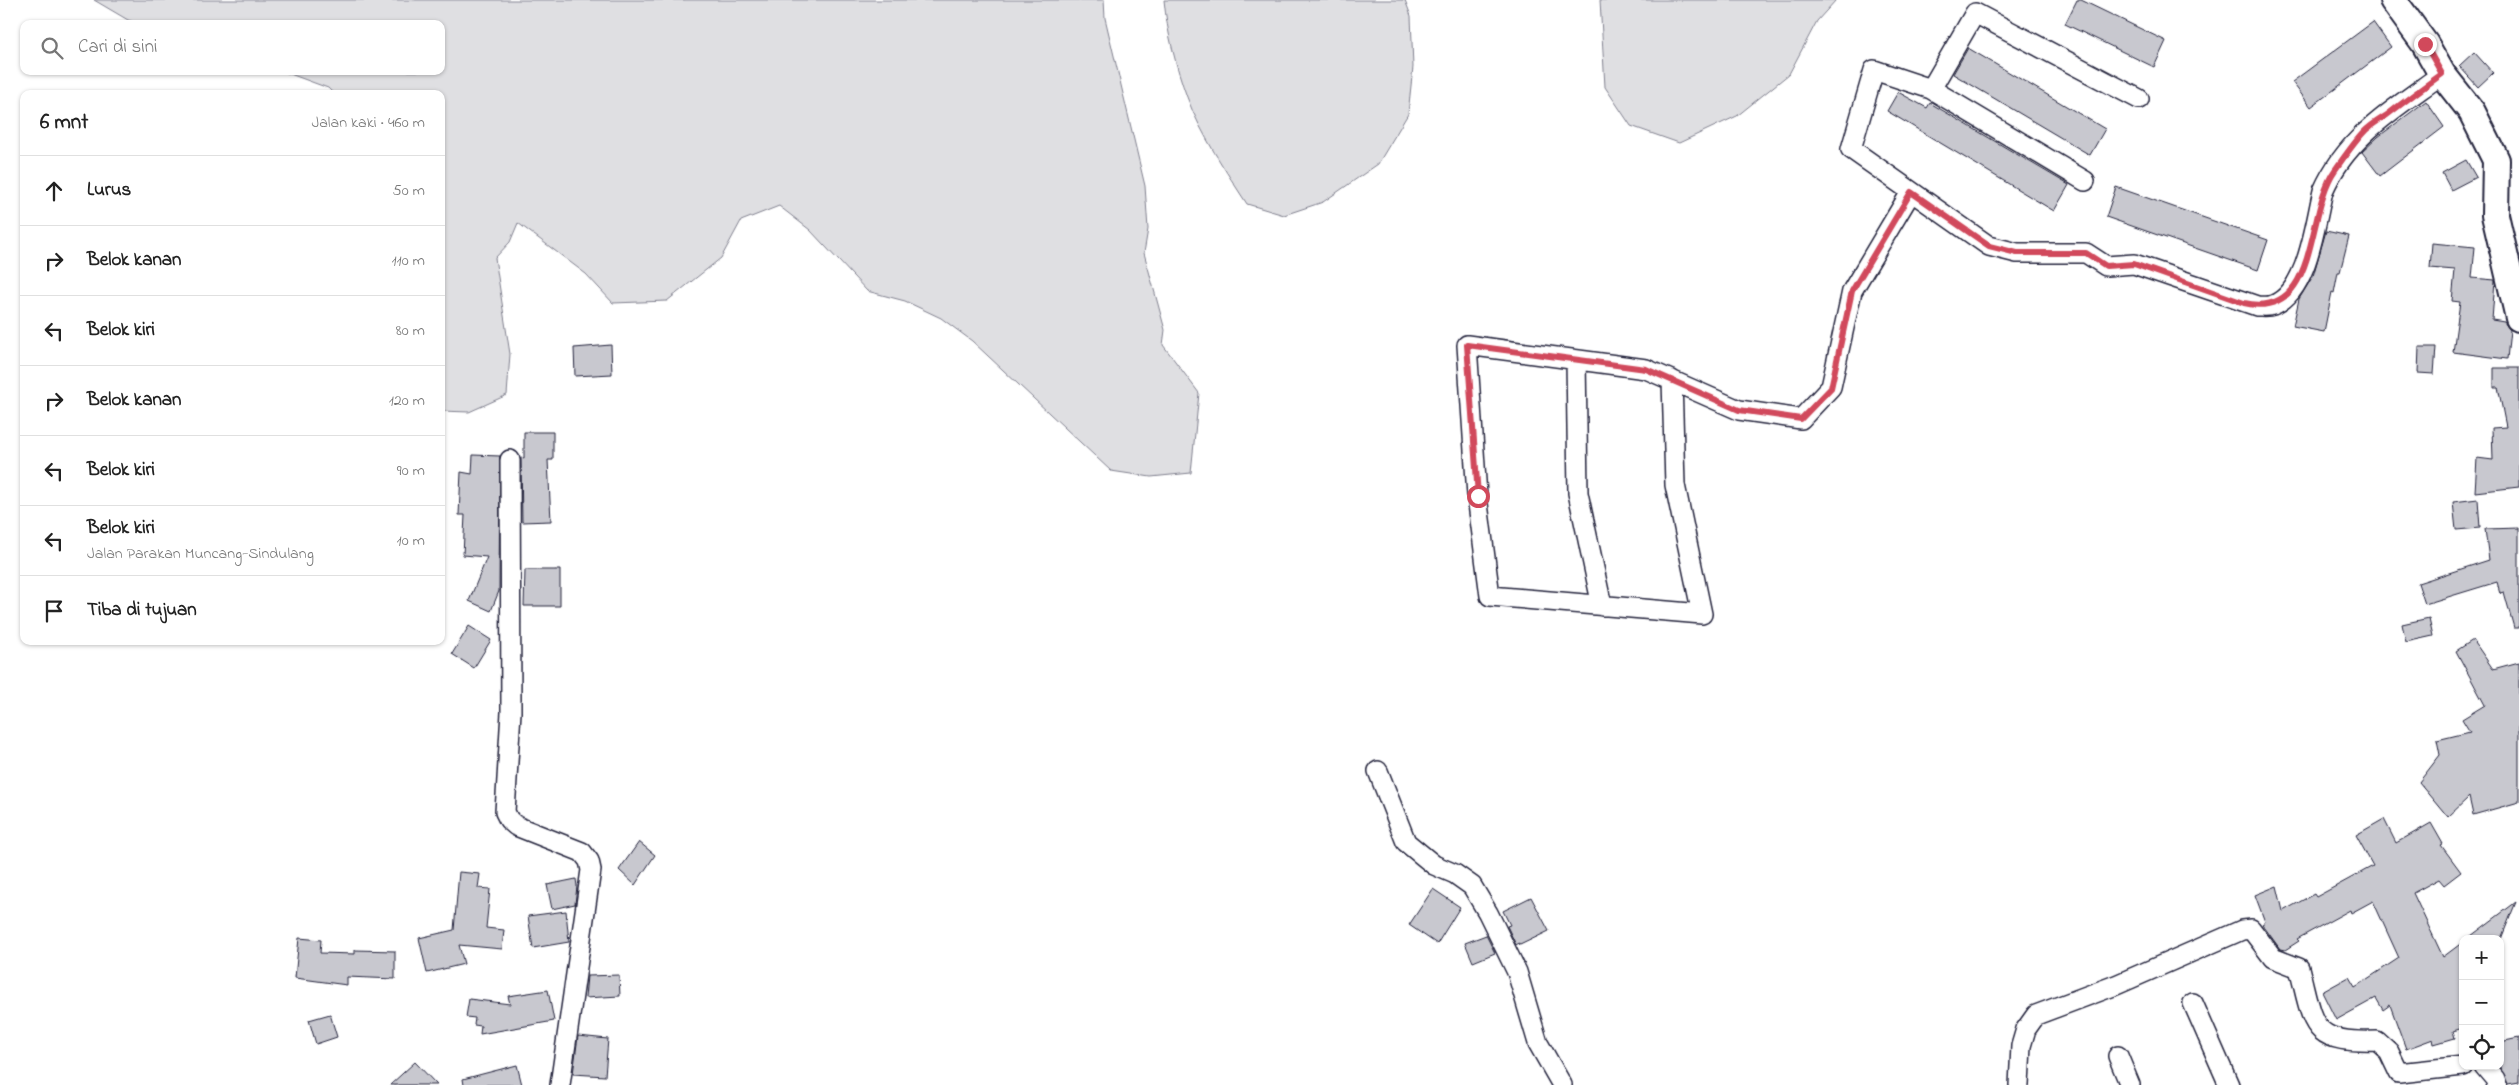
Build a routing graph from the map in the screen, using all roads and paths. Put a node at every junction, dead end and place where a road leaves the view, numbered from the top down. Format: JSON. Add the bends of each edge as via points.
{"nodes":[{"id":1,"x":2393,"y":0,"type":"edge"},
{"id":2,"x":2442,"y":74,"type":"junction"},
{"id":3,"x":1931,"y":89,"type":"junction"},
{"id":4,"x":2139,"y":99,"type":"dead end"},
{"id":5,"x":2085,"y":181,"type":"dead end"},
{"id":6,"x":1911,"y":192,"type":"junction"},
{"id":7,"x":2519,"y":318,"type":"edge"},
{"id":8,"x":1576,"y":360,"type":"junction"},
{"id":9,"x":1672,"y":380,"type":"junction"},
{"id":10,"x":510,"y":460,"type":"dead end"},
{"id":11,"x":1602,"y":606,"type":"junction"},
{"id":12,"x":1378,"y":771,"type":"dead end"},
{"id":13,"x":2193,"y":1003,"type":"dead end"},
{"id":14,"x":2118,"y":1056,"type":"dead end"},
{"id":15,"x":2459,"y":1066,"type":"edge"},
{"id":16,"x":2489,"y":1070,"type":"edge"},
{"id":17,"x":560,"y":1085,"type":"edge"},
{"id":18,"x":1562,"y":1085,"type":"edge"},
{"id":19,"x":2019,"y":1085,"type":"edge"},
{"id":20,"x":2130,"y":1085,"type":"edge"},
{"id":21,"x":2229,"y":1085,"type":"edge"},
{"id":22,"x":2497,"y":1085,"type":"edge"}],
"edges":[{"from":1,"to":2,"type":"street"},
{"from":2,"to":6,"type":"street","via":[[2364,132],[2336,168],[2323,191],[2296,286],[2272,305],[2244,303],[2134,264],[2106,266],[2086,253],[2017,253],[1989,246]]},
{"from":2,"to":7,"type":"street","via":[[2472,112],[2496,160],[2495,215]]},
{"from":3,"to":4,"type":"street","via":[[1975,13]]},
{"from":3,"to":5,"type":"street"},
{"from":3,"to":6,"type":"street","via":[[1874,70],[1851,149]]},
{"from":6,"to":9,"type":"street","via":[[1852,291],[1831,388],[1801,419],[1739,410]]},
{"from":8,"to":9,"type":"street","via":[[1646,369]]},
{"from":8,"to":11,"type":"street","via":[[1578,493]]},
{"from":8,"to":11,"type":"street","via":[[1467,345],[1478,496],[1490,596]]},
{"from":9,"to":11,"type":"street","via":[[1675,485],[1702,614]]},
{"from":10,"to":17,"type":"street","via":[[511,712],[505,812],[516,826],[582,852],[589,861],[590,870]]},
{"from":12,"to":18,"type":"street","via":[[1406,842],[1434,865],[1472,886],[1488,913],[1517,972],[1538,1043]]},
{"from":13,"to":21,"type":"street"},
{"from":14,"to":20,"type":"street"},
{"from":15,"to":19,"type":"street","via":[[2399,1073],[2389,1052],[2377,1041],[2361,1042],[2325,1035],[2312,1017],[2299,968],[2273,958],[2251,929],[2036,1014],[2026,1029],[2021,1046]]},
{"from":16,"to":22,"type":"street"}]}
